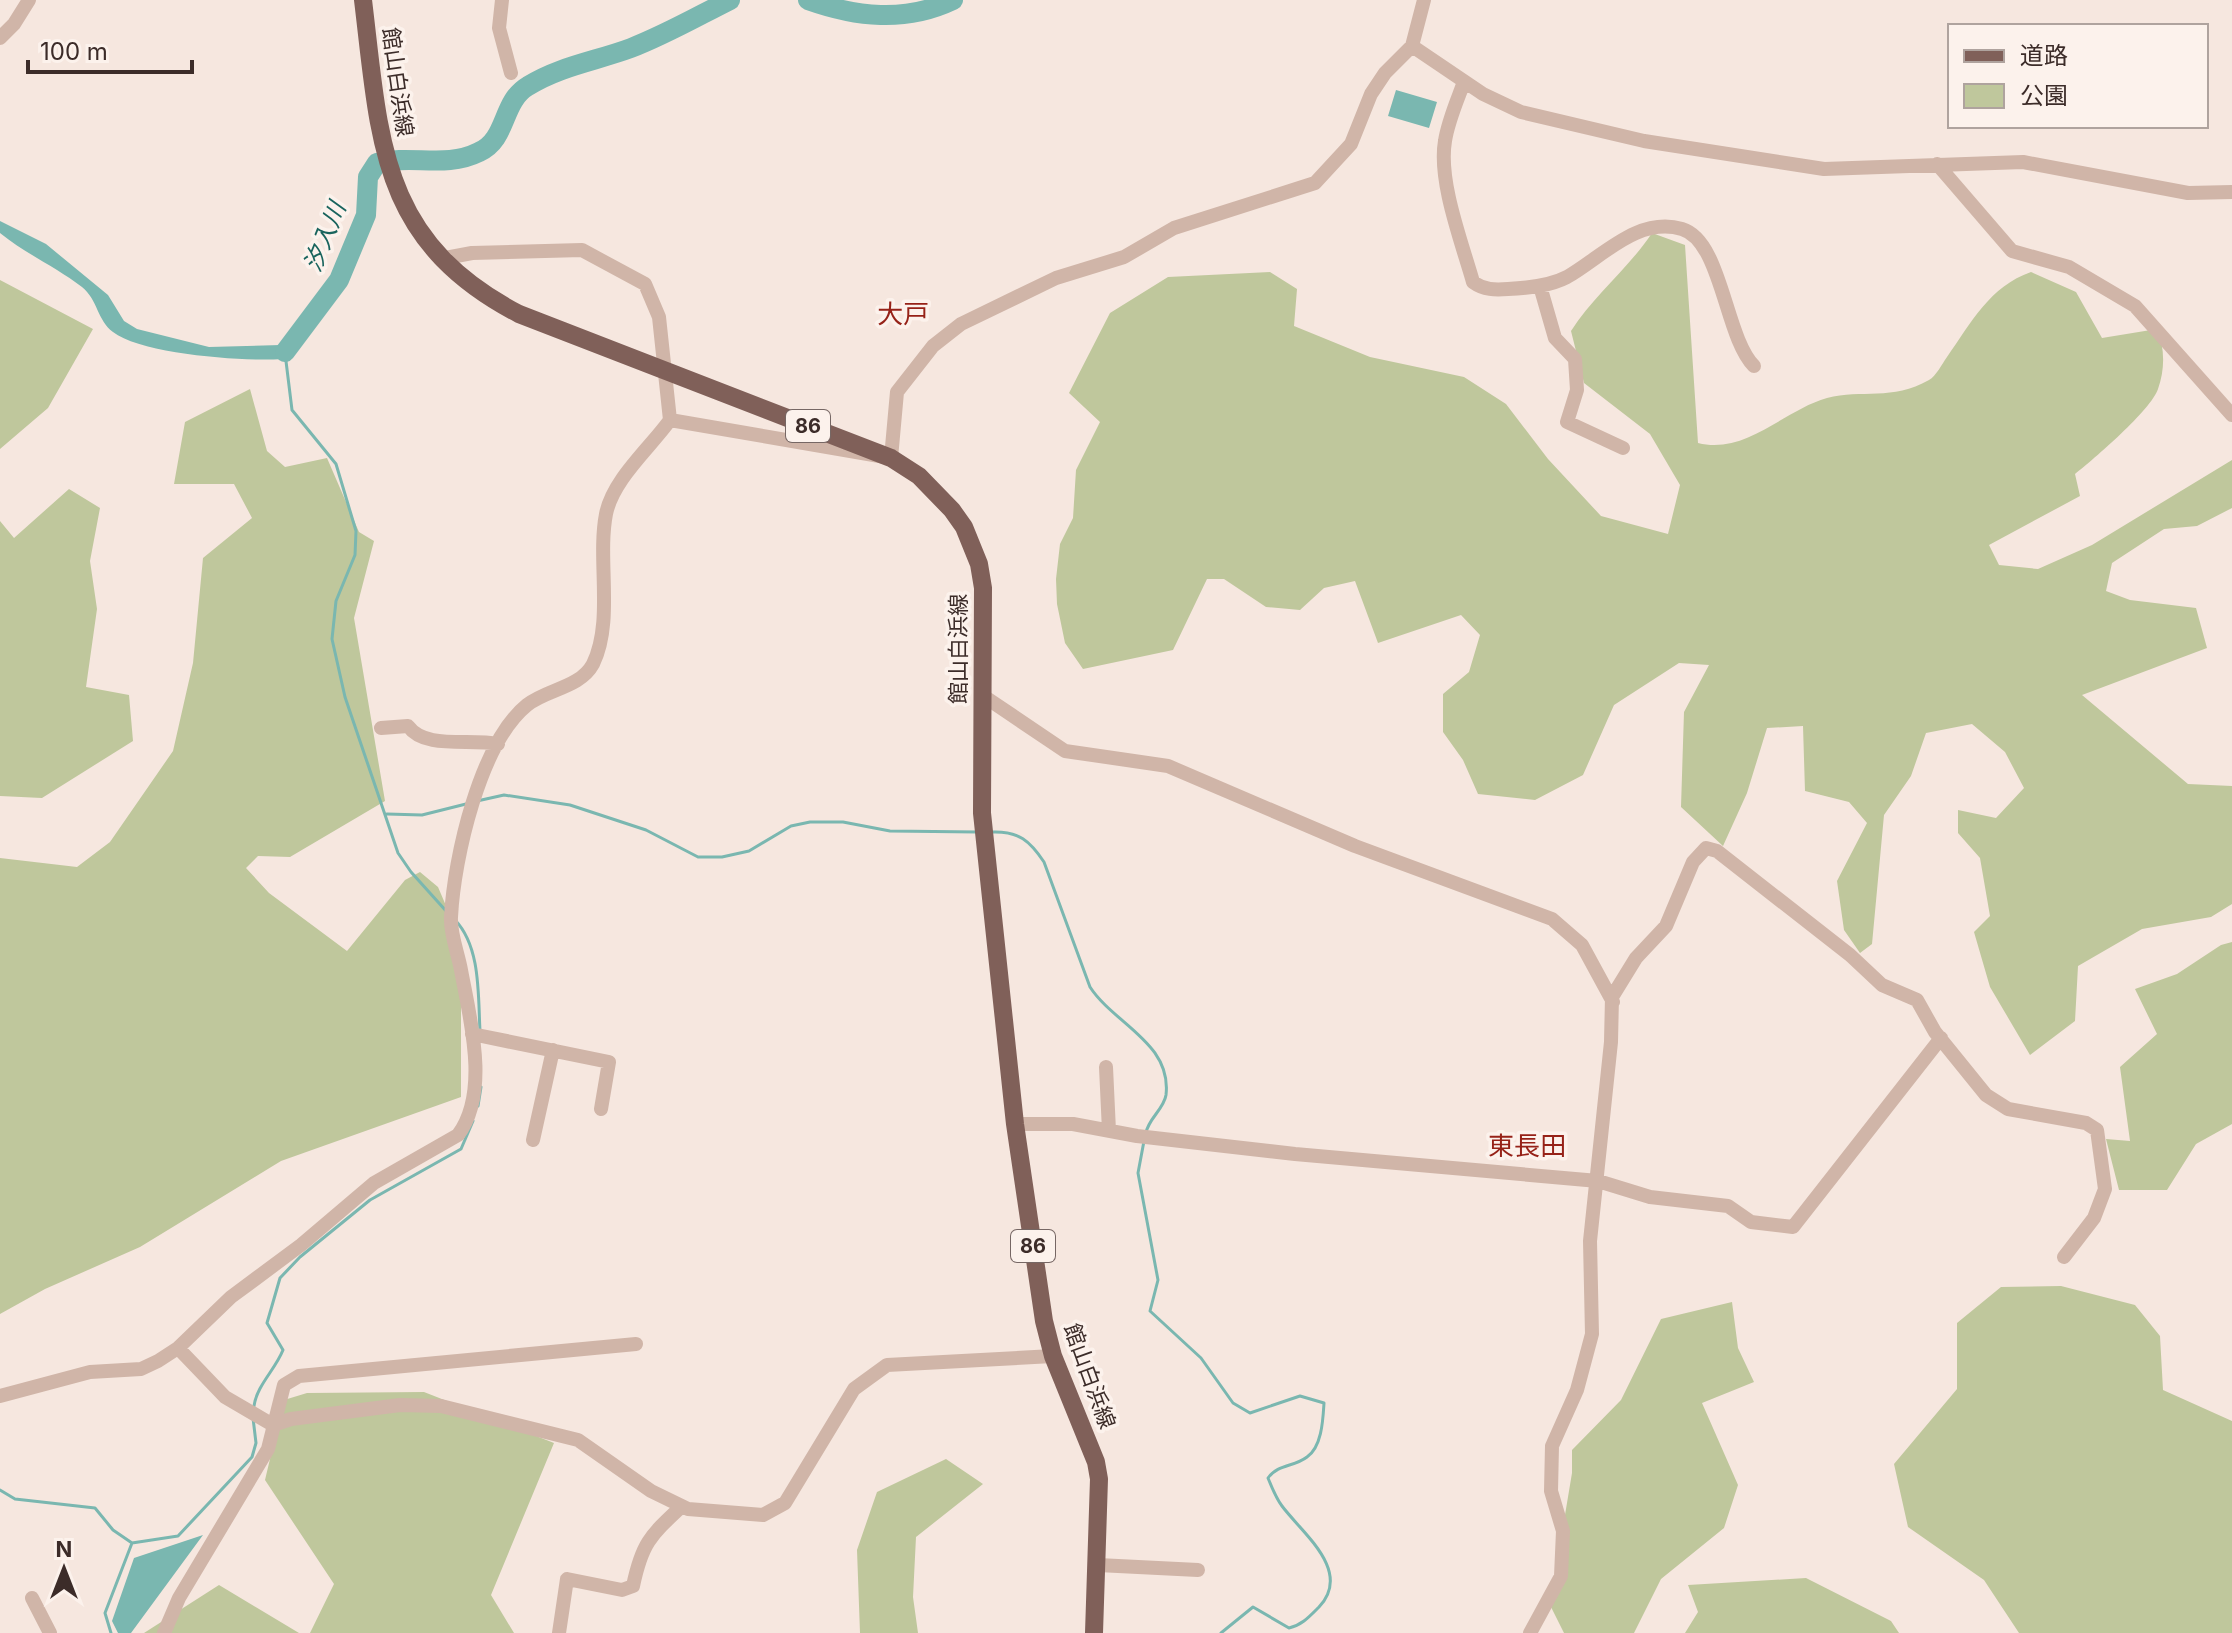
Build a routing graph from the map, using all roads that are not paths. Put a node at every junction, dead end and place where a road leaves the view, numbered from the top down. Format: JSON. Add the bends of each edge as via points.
{"nodes":[{"id":1,"x":29,"y":0,"type":"edge"},
{"id":2,"x":363,"y":0,"type":"edge"},
{"id":3,"x":502,"y":0,"type":"edge"},
{"id":4,"x":1424,"y":0,"type":"edge"},
{"id":5,"x":0,"y":38,"type":"edge"},
{"id":6,"x":1412,"y":46,"type":"junction"},
{"id":7,"x":511,"y":73,"type":"dead end"},
{"id":8,"x":1464,"y":82,"type":"junction"},
{"id":9,"x":1937,"y":164,"type":"junction"},
{"id":10,"x":2232,"y":192,"type":"edge"},
{"id":11,"x":440,"y":259,"type":"junction"},
{"id":12,"x":1540,"y":286,"type":"junction"},
{"id":13,"x":1754,"y":366,"type":"dead end"},
{"id":14,"x":665,"y":371,"type":"junction"},
{"id":15,"x":2232,"y":415,"type":"edge"},
{"id":16,"x":670,"y":420,"type":"junction"},
{"id":17,"x":1623,"y":448,"type":"dead end"},
{"id":18,"x":891,"y":458,"type":"junction"},
{"id":19,"x":982,"y":695,"type":"junction"},
{"id":20,"x":381,"y":728,"type":"dead end"},
{"id":21,"x":498,"y":744,"type":"junction"},
{"id":22,"x":1613,"y":1002,"type":"junction"},
{"id":23,"x":479,"y":1035,"type":"junction"},
{"id":24,"x":1941,"y":1038,"type":"junction"},
{"id":25,"x":553,"y":1050,"type":"junction"},
{"id":26,"x":1106,"y":1067,"type":"dead end"},
{"id":27,"x":601,"y":1109,"type":"dead end"},
{"id":28,"x":1015,"y":1124,"type":"junction"},
{"id":29,"x":1109,"y":1131,"type":"junction"},
{"id":30,"x":533,"y":1140,"type":"dead end"},
{"id":31,"x":1598,"y":1181,"type":"junction"},
{"id":32,"x":2064,"y":1257,"type":"dead end"},
{"id":33,"x":636,"y":1344,"type":"dead end"},
{"id":34,"x":178,"y":1348,"type":"junction"},
{"id":35,"x":1053,"y":1356,"type":"junction"},
{"id":36,"x":0,"y":1396,"type":"edge"},
{"id":37,"x":273,"y":1425,"type":"junction"},
{"id":38,"x":681,"y":1507,"type":"junction"},
{"id":39,"x":1098,"y":1565,"type":"junction"},
{"id":40,"x":1198,"y":1570,"type":"dead end"},
{"id":41,"x":32,"y":1598,"type":"dead end"},
{"id":42,"x":50,"y":1633,"type":"edge"},
{"id":43,"x":164,"y":1633,"type":"edge"},
{"id":44,"x":559,"y":1633,"type":"edge"},
{"id":45,"x":1094,"y":1633,"type":"edge"},
{"id":46,"x":1530,"y":1633,"type":"edge"}],
"edges":[{"from":1,"to":5,"type":"street"},
{"from":2,"to":11,"type":"main road","name":"館山白浜線","number":"86","via":[[380,142],[400,197]]},
{"from":3,"to":7,"type":"street","via":[[499,28]]},
{"from":4,"to":6,"type":"street"},
{"from":6,"to":8,"type":"street"},
{"from":6,"to":18,"type":"street","via":[[1371,94],[1351,144],[1315,183],[1174,228],[1124,257],[1056,278],[942,338],[897,392]]},
{"from":8,"to":9,"type":"street","via":[[1513,109],[1563,125],[1738,158],[1824,169]]},
{"from":8,"to":12,"type":"street","via":[[1444,143],[1445,167],[1473,282],[1493,290]]},
{"from":9,"to":10,"type":"street","via":[[2023,162],[2188,193]]},
{"from":9,"to":15,"type":"street","via":[[2012,251],[2069,267],[2135,306]]},
{"from":11,"to":14,"type":"main road","name":"館山白浜線","number":"86","via":[[480,294],[519,314]]},
{"from":11,"to":14,"type":"street","via":[[582,250],[645,284],[659,317]]},
{"from":12,"to":13,"type":"street","via":[[1566,277],[1641,231],[1686,230],[1697,238],[1716,275],[1740,349]]},
{"from":12,"to":17,"type":"street","via":[[1555,338],[1575,359],[1577,390],[1567,422]]},
{"from":14,"to":16,"type":"street"},
{"from":14,"to":18,"type":"main road","name":"館山白浜線","number":"86"},
{"from":16,"to":18,"type":"street"},
{"from":16,"to":21,"type":"street","via":[[615,491],[606,511],[604,592],[594,661],[587,674],[530,702]]},
{"from":18,"to":19,"type":"main road","name":"館山白浜線","number":"86","via":[[936,492],[974,547],[983,588]]},
{"from":19,"to":22,"type":"street","via":[[1065,751],[1179,769],[1355,846],[1552,919],[1582,945]]},
{"from":19,"to":28,"type":"main road","name":"館山白浜線","number":"86","via":[[982,813]]},
{"from":20,"to":21,"type":"street","via":[[408,726],[415,737],[431,742]]},
{"from":21,"to":23,"type":"street","via":[[479,788],[452,905],[451,922]]},
{"from":22,"to":24,"type":"street","via":[[1636,958],[1666,926],[1693,862],[1706,848],[1717,851],[1882,985],[1917,1000]]},
{"from":22,"to":31,"type":"street"},
{"from":23,"to":25,"type":"street"},
{"from":23,"to":34,"type":"street","via":[[474,1091],[458,1135],[369,1187],[231,1297]]},
{"from":24,"to":31,"type":"street","via":[[1793,1227],[1751,1222],[1728,1206],[1650,1197]]},
{"from":24,"to":32,"type":"street","via":[[1979,1087],[2008,1109],[2086,1123],[2097,1130],[2105,1189],[2094,1218]]},
{"from":25,"to":27,"type":"street","via":[[609,1062]]},
{"from":25,"to":30,"type":"street"},
{"from":26,"to":29,"type":"street"},
{"from":28,"to":29,"type":"street","via":[[1073,1124]]},
{"from":28,"to":35,"type":"main road","name":"館山白浜線","number":"86"},
{"from":29,"to":31,"type":"street"},
{"from":31,"to":46,"type":"street","via":[[1590,1241],[1592,1334],[1577,1390],[1552,1446],[1551,1491],[1563,1531],[1561,1576]]},
{"from":33,"to":37,"type":"street","via":[[299,1376],[284,1385]]},
{"from":34,"to":36,"type":"street","via":[[141,1369],[90,1372]]},
{"from":34,"to":37,"type":"street","via":[[225,1397]]},
{"from":35,"to":38,"type":"street","via":[[887,1365],[854,1389],[776,1511],[720,1514]]},
{"from":35,"to":39,"type":"main road","name":"館山白浜線","number":"86","via":[[1096,1462],[1101,1506]]},
{"from":37,"to":38,"type":"street","via":[[400,1405],[441,1406],[578,1440]]},
{"from":37,"to":43,"type":"street","via":[[257,1471],[179,1598]]},
{"from":38,"to":44,"type":"street","via":[[640,1552],[633,1586],[622,1590],[567,1579]]},
{"from":39,"to":40,"type":"street"},
{"from":39,"to":45,"type":"main road","name":"館山白浜線","number":"86"},
{"from":41,"to":42,"type":"street"}]}
